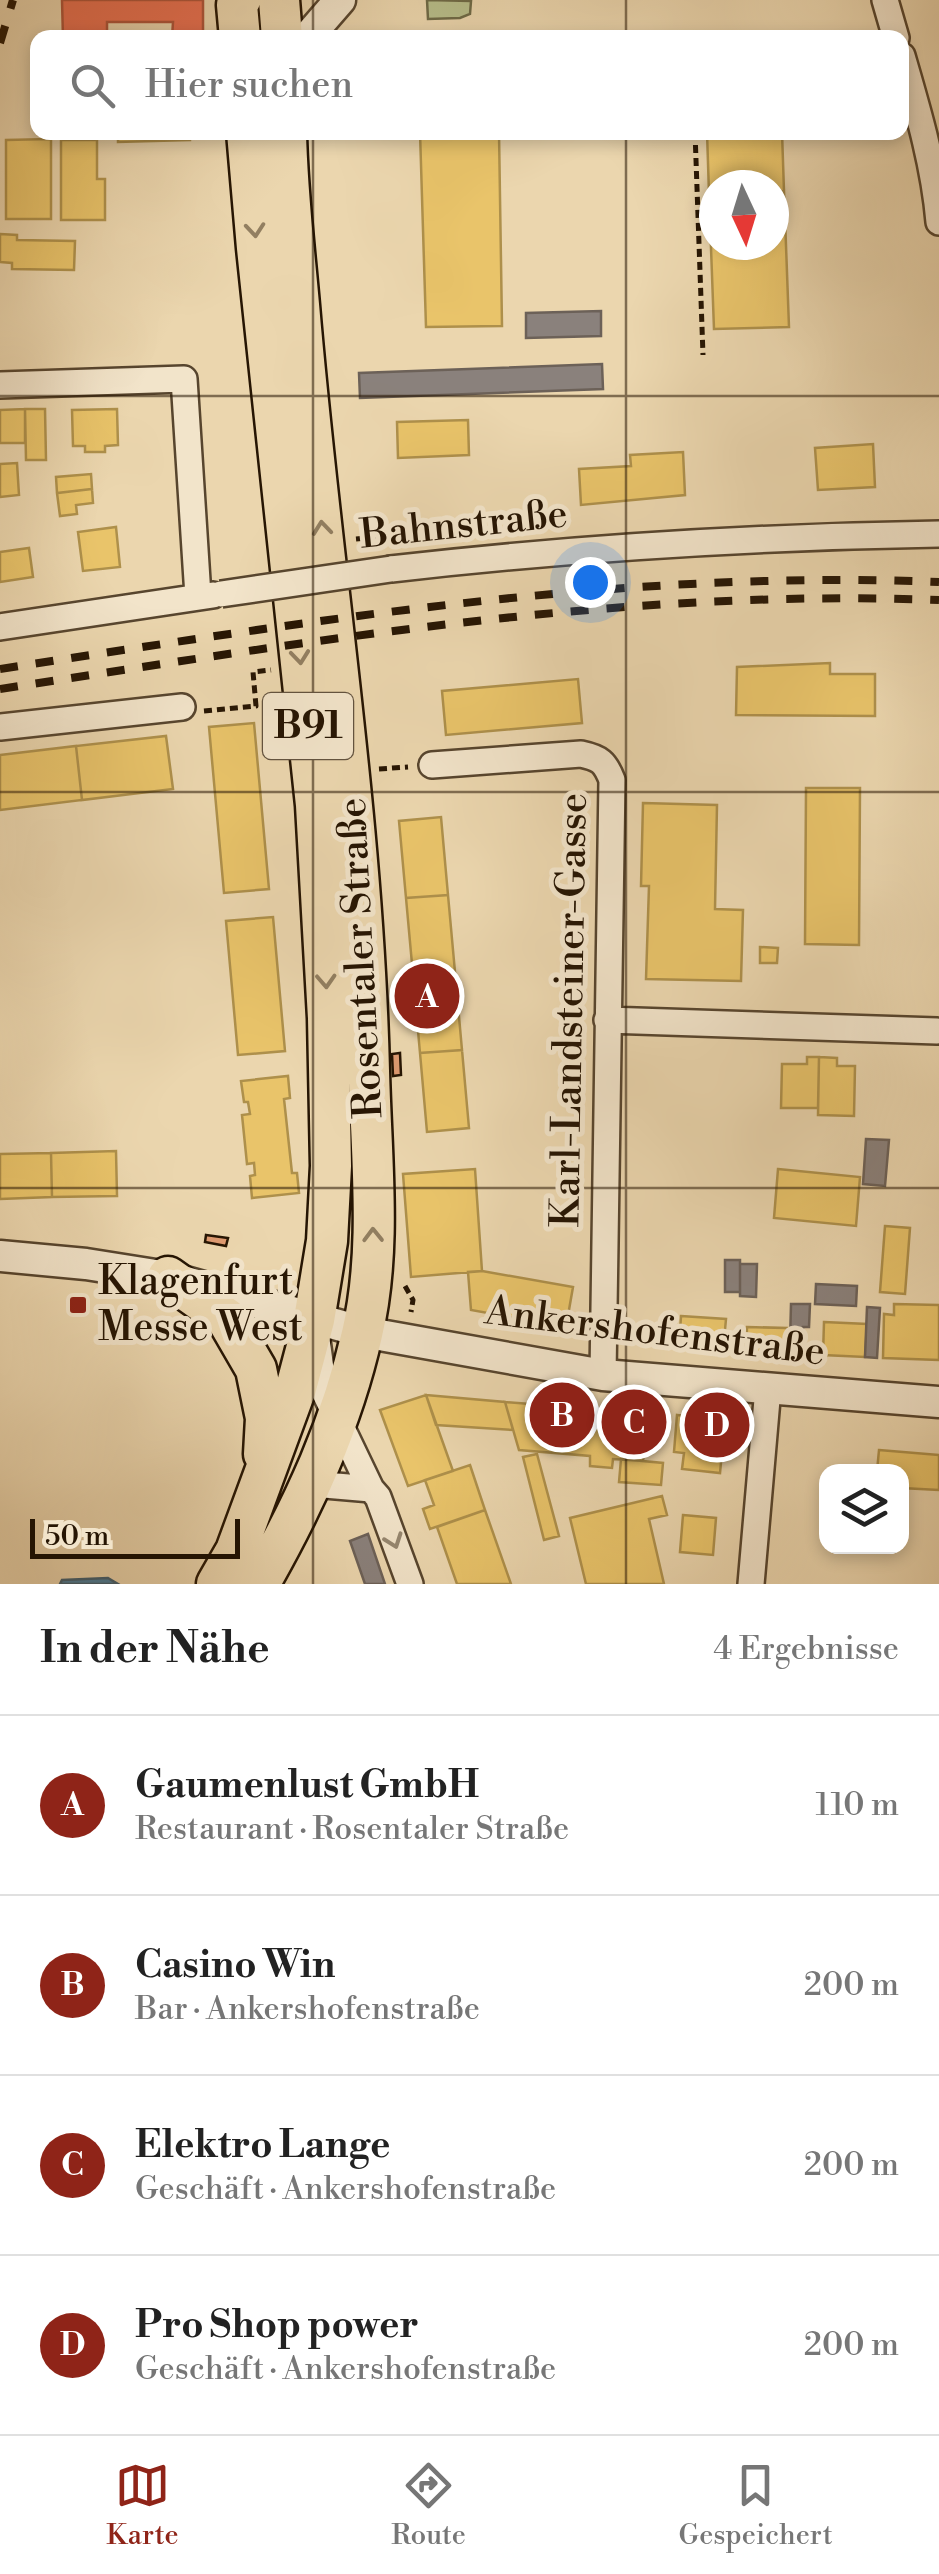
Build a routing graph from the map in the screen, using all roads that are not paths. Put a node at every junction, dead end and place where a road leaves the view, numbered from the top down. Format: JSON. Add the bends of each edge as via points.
{"nodes":[{"id":1,"x":340,"y":0,"type":"edge"},
{"id":2,"x":885,"y":0,"type":"edge"},
{"id":3,"x":314,"y":30,"type":"edge"},
{"id":4,"x":894,"y":30,"type":"edge"},
{"id":5,"x":909,"y":80,"type":"edge"},
{"id":6,"x":248,"y":140,"type":"edge"},
{"id":7,"x":287,"y":140,"type":"edge"},
{"id":8,"x":939,"y":222,"type":"edge"},
{"id":9,"x":0,"y":385,"type":"edge"},
{"id":10,"x":939,"y":534,"type":"edge"},
{"id":11,"x":209,"y":595,"type":"junction"},
{"id":12,"x":0,"y":627,"type":"edge"},
{"id":13,"x":192,"y":709,"type":"road end"},
{"id":14,"x":0,"y":727,"type":"edge"},
{"id":15,"x":432,"y":765,"type":"road end"},
{"id":16,"x":607,"y":1020,"type":"junction"},
{"id":17,"x":937,"y":1031,"type":"edge"},
{"id":18,"x":0,"y":1256,"type":"edge"},
{"id":19,"x":168,"y":1277,"type":"junction"},
{"id":20,"x":303,"y":1328,"type":"junction"},
{"id":21,"x":363,"y":1332,"type":"junction"},
{"id":22,"x":603,"y":1375,"type":"junction"},
{"id":23,"x":768,"y":1388,"type":"junction"},
{"id":24,"x":939,"y":1402,"type":"edge"},
{"id":25,"x":330,"y":1404,"type":"junction"},
{"id":26,"x":263,"y":1480,"type":"junction"},
{"id":27,"x":313,"y":1484,"type":"junction"},
{"id":28,"x":371,"y":1489,"type":"junction"},
{"id":29,"x":217,"y":1584,"type":"edge"},
{"id":30,"x":259,"y":1584,"type":"edge"},
{"id":31,"x":410,"y":1584,"type":"edge"},
{"id":32,"x":752,"y":1584,"type":"edge"}],
"edges":[{"from":1,"to":3,"type":"street"},
{"from":2,"to":4,"type":"street"},
{"from":5,"to":8,"type":"street"},
{"from":6,"to":20,"type":"main road","name":"Rosentaler Straße","number":"B91","one_way":true,"via":[[316,806],[328,1018],[327,1241]]},
{"from":21,"to":7,"type":"main road","name":"Rosentaler Straße","number":"B91","one_way":true,"via":[[374,1254],[368,1003]]},
{"from":9,"to":11,"type":"street","via":[[184,379]]},
{"from":10,"to":11,"type":"street","name":"Bahnstraße","bridge":true,"via":[[766,536],[599,548]]},
{"from":11,"to":12,"type":"street","name":"Bahnstraße"},
{"from":13,"to":14,"type":"street"},
{"from":15,"to":16,"type":"street","name":"Karl-Landsteiner-Gasse","via":[[582,754],[606,764],[612,780]]},
{"from":16,"to":17,"type":"street"},
{"from":16,"to":22,"type":"street","name":"Karl-Landsteiner-Gasse"},
{"from":18,"to":19,"type":"street","name":"Ankershofenstraße"},
{"from":19,"to":20,"type":"street","name":"Ankershofenstraße"},
{"from":19,"to":26,"type":"main road","via":[[227,1319],[256,1369],[266,1418]]},
{"from":20,"to":21,"type":"street","name":"Ankershofenstraße"},
{"from":20,"to":25,"type":"street"},
{"from":20,"to":26,"type":"main road","name":"Rosentaler Straße","number":"B91"},
{"from":21,"to":22,"type":"street","name":"Ankershofenstraße"},
{"from":21,"to":25,"type":"main road","name":"Rosentaler Straße","number":"B91"},
{"from":22,"to":23,"type":"street","name":"Ankershofenstraße"},
{"from":23,"to":24,"type":"street","name":"Ankershofenstraße"},
{"from":23,"to":32,"type":"street"},
{"from":25,"to":27,"type":"main road","name":"Rosentaler Straße","number":"B91"},
{"from":25,"to":28,"type":"street"},
{"from":26,"to":29,"type":"main road","name":"Rosentaler Straße","number":"B91"},
{"from":27,"to":28,"type":"street"},
{"from":27,"to":30,"type":"main road","name":"Rosentaler Straße","number":"B91"},
{"from":28,"to":31,"type":"street","one_way":true}]}
